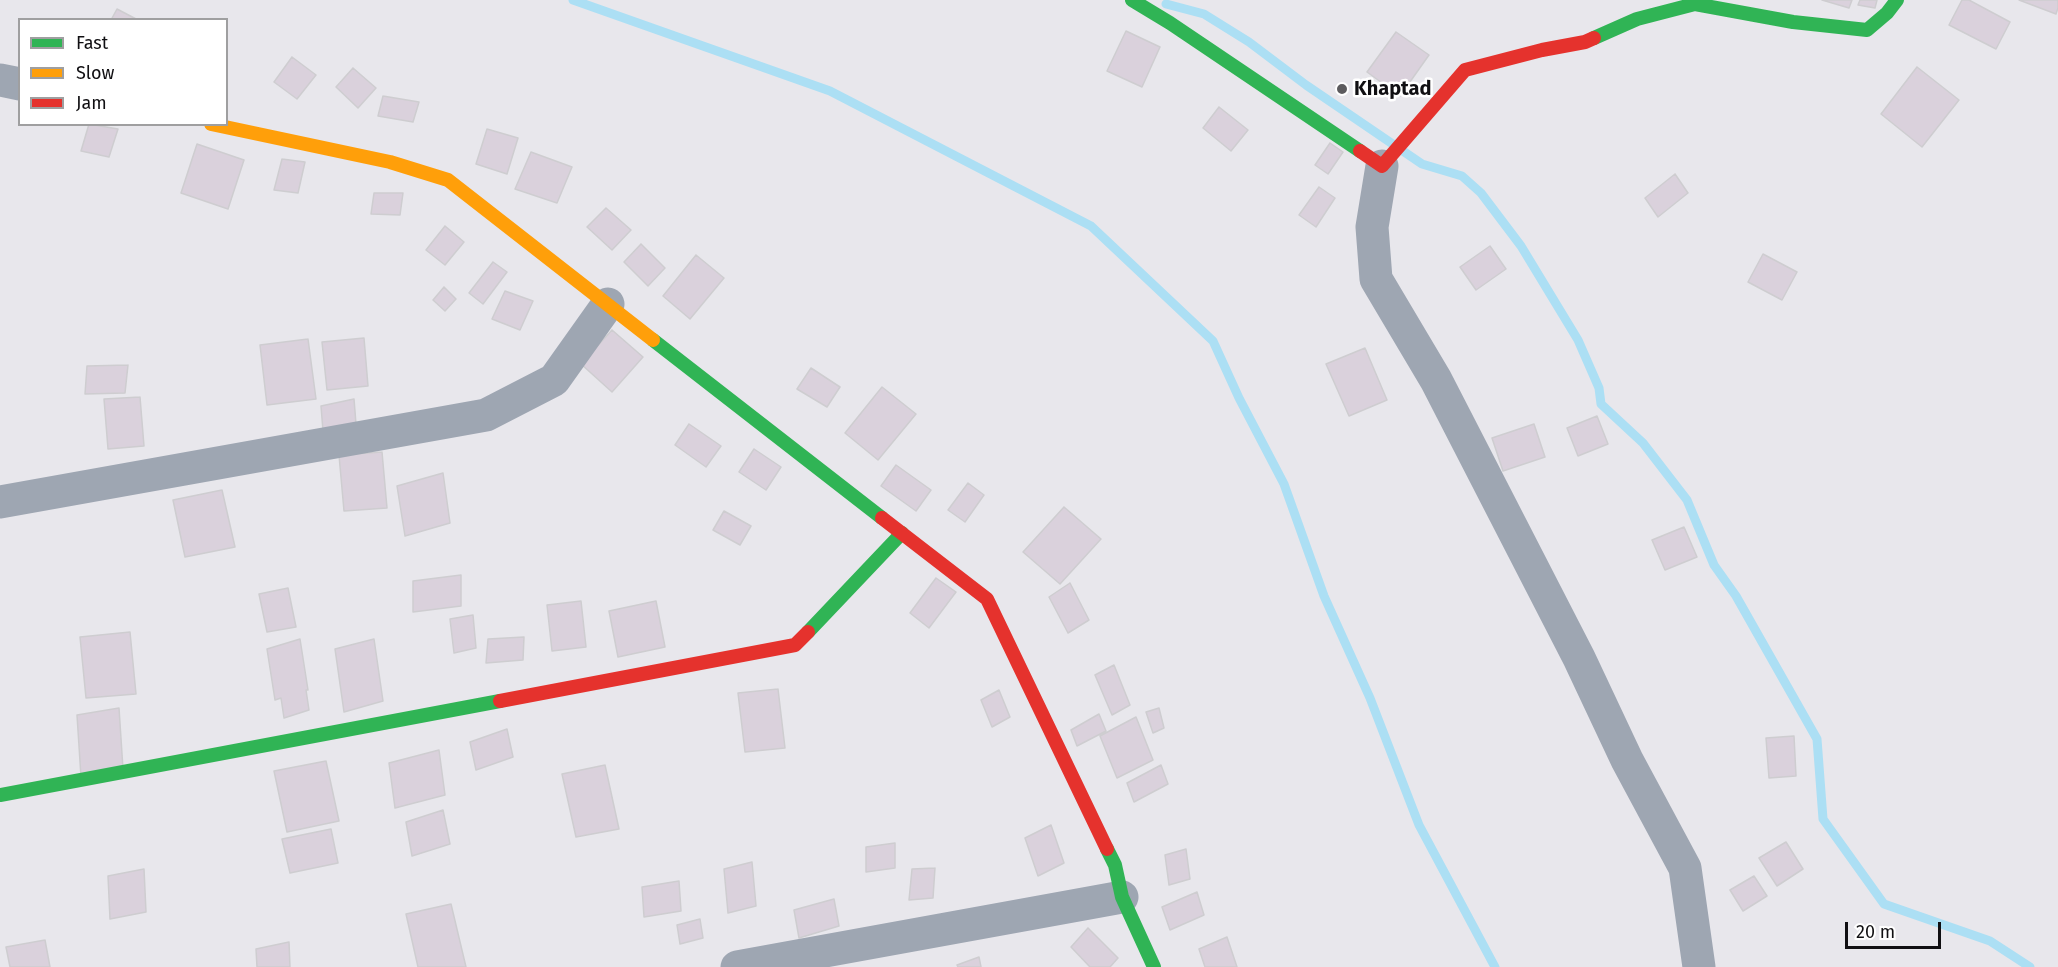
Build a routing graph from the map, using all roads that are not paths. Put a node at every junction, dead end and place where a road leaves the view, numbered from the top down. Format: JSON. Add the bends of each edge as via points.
{"nodes":[{"id":1,"x":1132,"y":0,"type":"edge"},
{"id":2,"x":1897,"y":0,"type":"edge"},
{"id":3,"x":0,"y":80,"type":"edge"},
{"id":4,"x":18,"y":84,"type":"edge"},
{"id":5,"x":220,"y":126,"type":"edge"},
{"id":6,"x":1387,"y":161,"type":"junction"},
{"id":7,"x":608,"y":304,"type":"junction"},
{"id":8,"x":0,"y":502,"type":"edge"},
{"id":9,"x":902,"y":533,"type":"junction"},
{"id":10,"x":0,"y":795,"type":"edge"},
{"id":11,"x":1122,"y":897,"type":"junction"},
{"id":12,"x":737,"y":967,"type":"edge"},
{"id":13,"x":1154,"y":967,"type":"edge"},
{"id":14,"x":1699,"y":967,"type":"edge"}],
"edges":[{"from":1,"to":6,"type":"street"},
{"from":2,"to":6,"type":"street","via":[[1867,30],[1792,22],[1695,4],[1637,19],[1585,42],[1465,70]]},
{"from":3,"to":4,"type":"street"},
{"from":5,"to":7,"type":"street","via":[[390,162],[448,180]]},
{"from":6,"to":14,"type":"street","via":[[1372,227],[1376,279],[1441,391],[1685,868]]},
{"from":7,"to":8,"type":"street","via":[[554,380],[486,415]]},
{"from":7,"to":9,"type":"street"},
{"from":9,"to":10,"type":"street","via":[[795,645]]},
{"from":9,"to":11,"type":"street","via":[[987,599],[1115,865]]},
{"from":11,"to":12,"type":"street"},
{"from":11,"to":13,"type":"street"}]}
